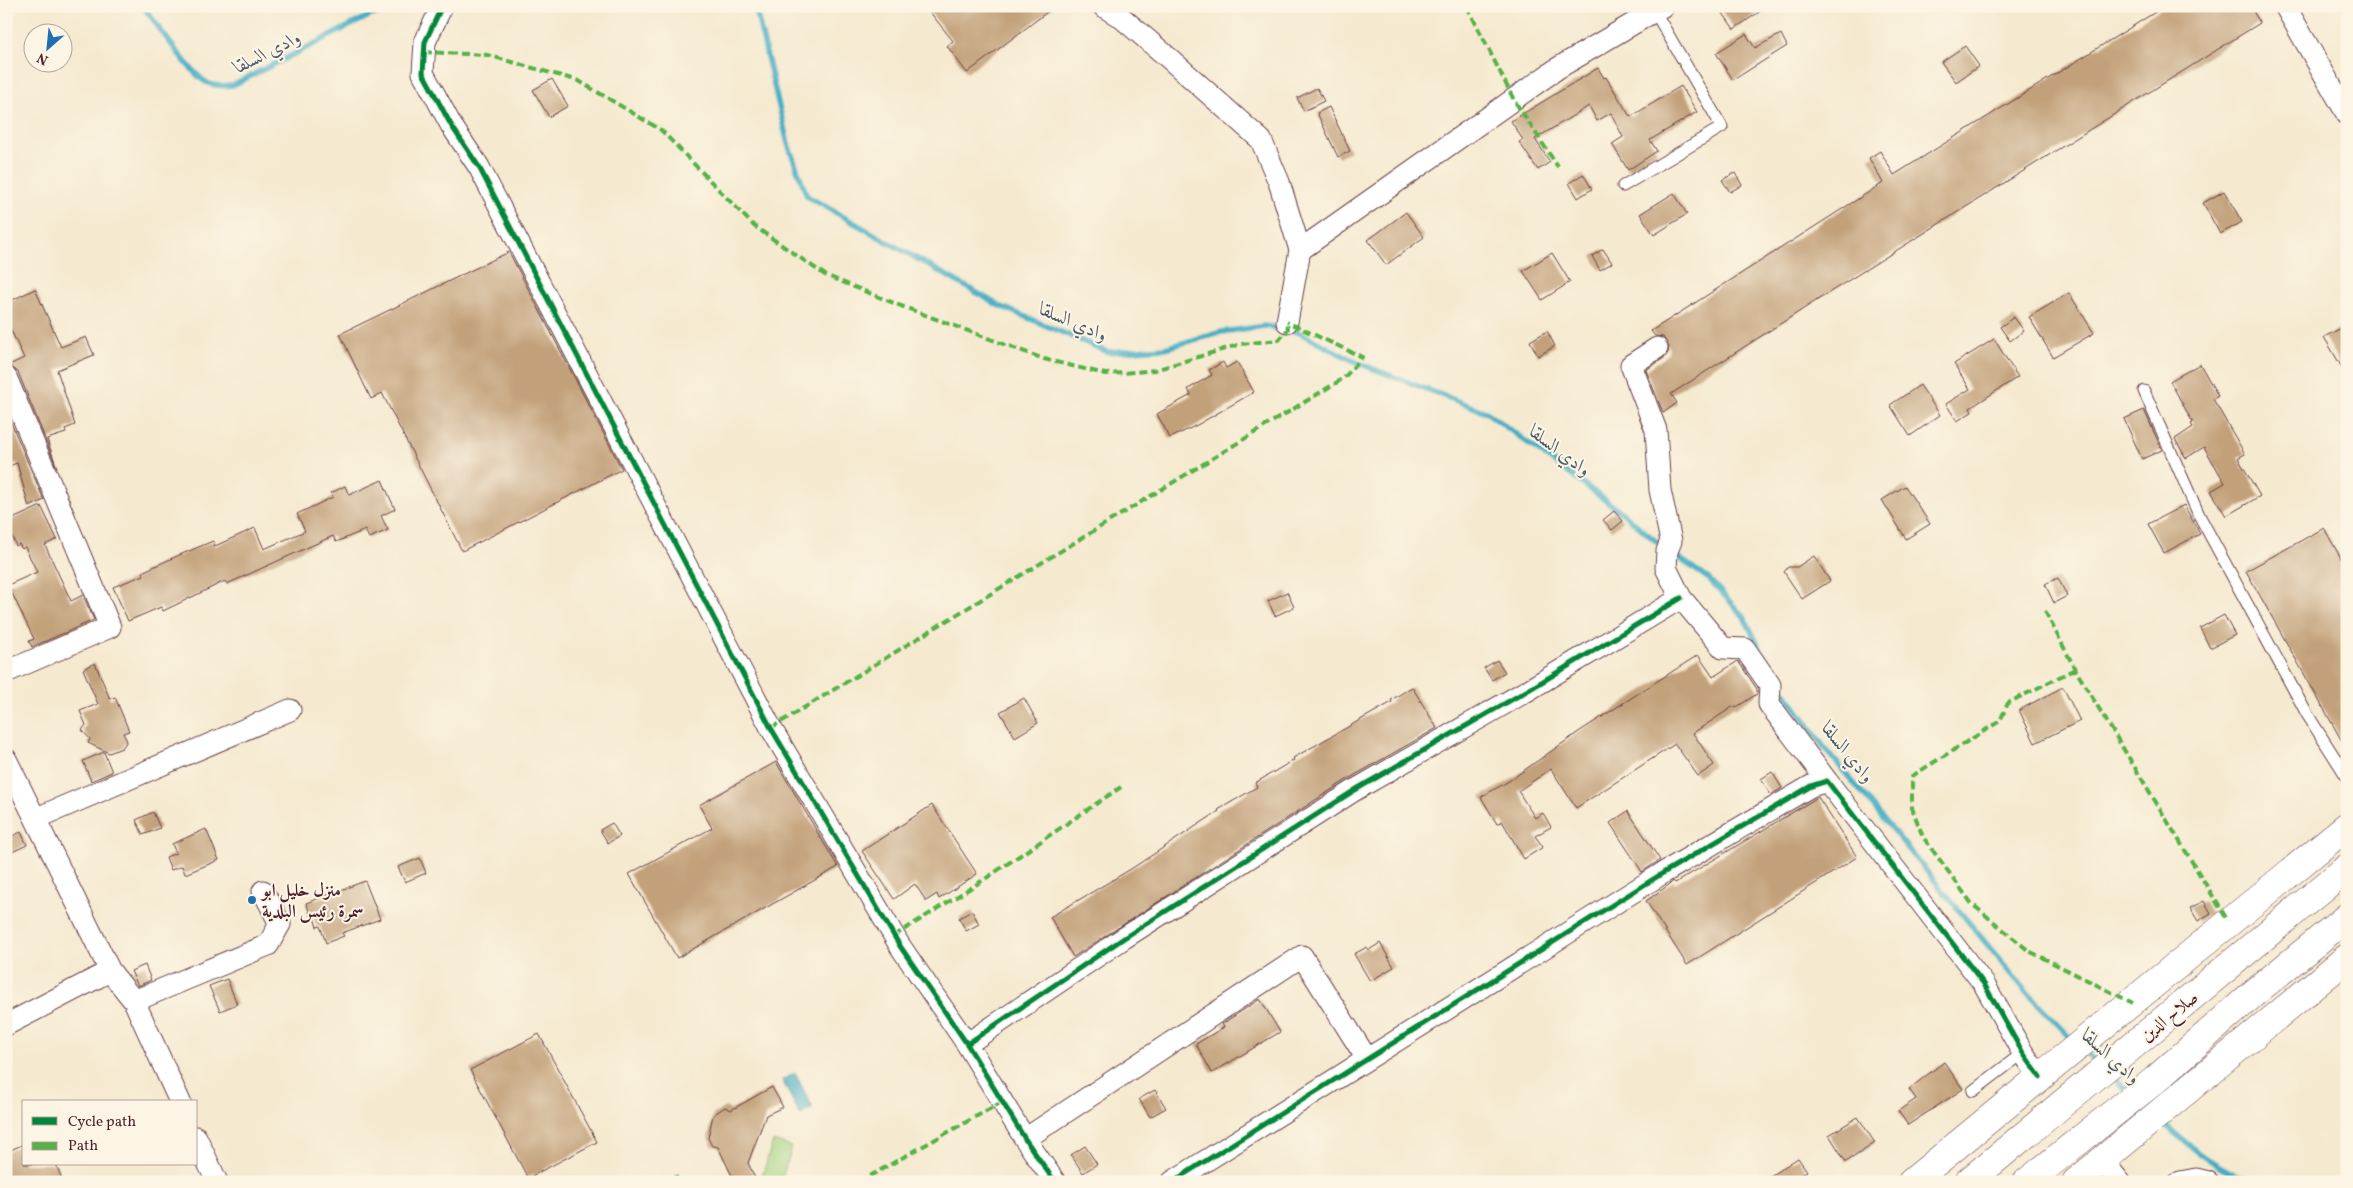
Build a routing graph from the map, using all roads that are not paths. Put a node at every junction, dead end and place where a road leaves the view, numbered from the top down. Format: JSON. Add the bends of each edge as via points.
{"nodes":[{"id":1,"x":442,"y":6,"type":"edge"},
{"id":2,"x":1103,"y":6,"type":"edge"},
{"id":3,"x":2285,"y":6,"type":"edge"},
{"id":4,"x":1659,"y":9,"type":"edge"},
{"id":5,"x":2347,"y":114,"type":"edge"},
{"id":6,"x":1622,"y":186,"type":"dead end"},
{"id":7,"x":1300,"y":250,"type":"junction"},
{"id":8,"x":1287,"y":322,"type":"dead end"},
{"id":9,"x":1657,"y":348,"type":"dead end"},
{"id":10,"x":6,"y":377,"type":"edge"},
{"id":11,"x":2144,"y":391,"type":"dead end"},
{"id":12,"x":1681,"y":598,"type":"junction"},
{"id":13,"x":6,"y":672,"type":"edge"},
{"id":14,"x":290,"y":710,"type":"dead end"},
{"id":15,"x":6,"y":759,"type":"edge"},
{"id":16,"x":2347,"y":776,"type":"edge"},
{"id":17,"x":1827,"y":781,"type":"junction"},
{"id":18,"x":37,"y":818,"type":"junction"},
{"id":19,"x":2347,"y":826,"type":"edge"},
{"id":20,"x":2347,"y":868,"type":"edge"},
{"id":21,"x":262,"y":891,"type":"dead end"},
{"id":22,"x":2347,"y":917,"type":"edge"},
{"id":23,"x":2347,"y":958,"type":"edge"},
{"id":24,"x":110,"y":971,"type":"junction"},
{"id":25,"x":134,"y":1002,"type":"junction"},
{"id":26,"x":6,"y":1025,"type":"edge"},
{"id":27,"x":967,"y":1044,"type":"junction"},
{"id":28,"x":2023,"y":1053,"type":"junction"},
{"id":29,"x":1367,"y":1059,"type":"junction"},
{"id":30,"x":2040,"y":1078,"type":"junction"},
{"id":31,"x":1973,"y":1091,"type":"dead end"},
{"id":32,"x":179,"y":1100,"type":"edge"},
{"id":33,"x":1025,"y":1140,"type":"junction"},
{"id":34,"x":198,"y":1141,"type":"edge"},
{"id":35,"x":2107,"y":1157,"type":"junction"},
{"id":36,"x":217,"y":1182,"type":"edge"},
{"id":37,"x":1055,"y":1182,"type":"edge"},
{"id":38,"x":1172,"y":1182,"type":"edge"},
{"id":39,"x":1912,"y":1182,"type":"edge"},
{"id":40,"x":1968,"y":1182,"type":"edge"},
{"id":41,"x":2027,"y":1182,"type":"edge"},
{"id":42,"x":2076,"y":1182,"type":"edge"},
{"id":43,"x":2120,"y":1182,"type":"edge"},
{"id":44,"x":2180,"y":1182,"type":"edge"},
{"id":45,"x":2208,"y":1182,"type":"edge"}],
"edges":[{"from":1,"to":27,"type":"street","via":[[425,42],[423,73],[435,98],[478,167],[771,728],[900,946]]},
{"from":2,"to":7,"type":"street","via":[[1122,18],[1261,140],[1279,182]]},
{"from":3,"to":5,"type":"street"},
{"from":4,"to":6,"type":"lane","via":[[1722,127]]},
{"from":4,"to":7,"type":"street","via":[[1558,68]]},
{"from":7,"to":8,"type":"street"},
{"from":9,"to":12,"type":"street","via":[[1631,365],[1656,430],[1660,490],[1671,542],[1666,568]]},
{"from":10,"to":13,"type":"street","via":[[110,627]]},
{"from":11,"to":16,"type":"lane","via":[[2199,515],[2307,714]]},
{"from":12,"to":17,"type":"street","via":[[1723,648],[1745,649],[1770,685],[1769,704]]},
{"from":12,"to":27,"type":"street","via":[[1347,795]]},
{"from":14,"to":18,"type":"street"},
{"from":15,"to":18,"type":"street"},
{"from":17,"to":28,"type":"street","via":[[1984,984]]},
{"from":17,"to":29,"type":"street","via":[[1811,786],[1663,873]]},
{"from":18,"to":24,"type":"street"},
{"from":19,"to":30,"type":"main road"},
{"from":20,"to":40,"type":"main road","name":"صلاح الدين"},
{"from":21,"to":25,"type":"street","via":[[280,924],[268,945]]},
{"from":22,"to":41,"type":"main road"},
{"from":23,"to":35,"type":"main road"},
{"from":24,"to":25,"type":"street"},
{"from":24,"to":26,"type":"street"},
{"from":25,"to":32,"type":"street"},
{"from":27,"to":33,"type":"street"},
{"from":28,"to":30,"type":"street"},
{"from":28,"to":31,"type":"lane"},
{"from":29,"to":33,"type":"street","via":[[1302,956]]},
{"from":29,"to":38,"type":"street"},
{"from":30,"to":39,"type":"main road"},
{"from":33,"to":37,"type":"street"},
{"from":34,"to":36,"type":"street"},
{"from":35,"to":42,"type":"main road"},
{"from":35,"to":43,"type":"street"},
{"from":44,"to":45,"type":"street","via":[[2196,1179]]}]}
